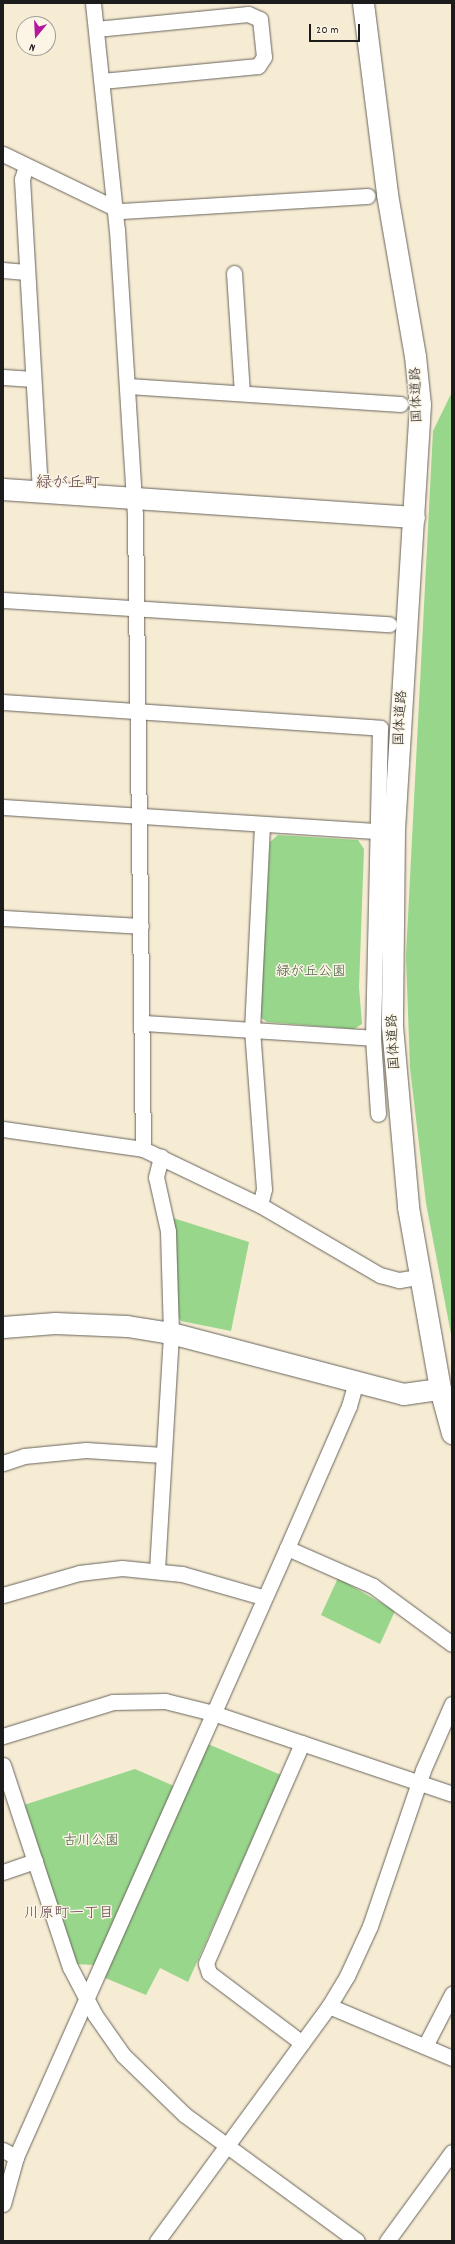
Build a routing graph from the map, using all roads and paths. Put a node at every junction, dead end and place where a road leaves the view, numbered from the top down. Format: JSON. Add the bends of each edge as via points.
{"nodes":[{"id":1,"x":93,"y":3,"type":"edge"},
{"id":2,"x":363,"y":3,"type":"edge"},
{"id":3,"x":96,"y":29,"type":"junction"},
{"id":4,"x":102,"y":81,"type":"junction"},
{"id":5,"x":3,"y":154,"type":"edge"},
{"id":6,"x":26,"y":166,"type":"junction"},
{"id":7,"x":368,"y":196,"type":"dead end"},
{"id":8,"x":116,"y":209,"type":"junction"},
{"id":9,"x":3,"y":270,"type":"edge"},
{"id":10,"x":26,"y":272,"type":"junction"},
{"id":11,"x":234,"y":274,"type":"dead end"},
{"id":12,"x":3,"y":377,"type":"edge"},
{"id":13,"x":33,"y":379,"type":"junction"},
{"id":14,"x":128,"y":386,"type":"junction"},
{"id":15,"x":242,"y":392,"type":"junction"},
{"id":16,"x":400,"y":404,"type":"dead end"},
{"id":17,"x":3,"y":489,"type":"edge"},
{"id":18,"x":40,"y":491,"type":"junction"},
{"id":19,"x":134,"y":499,"type":"junction"},
{"id":20,"x":414,"y":517,"type":"junction"},
{"id":21,"x":3,"y":600,"type":"edge"},
{"id":22,"x":135,"y":609,"type":"junction"},
{"id":23,"x":389,"y":624,"type":"dead end"},
{"id":24,"x":3,"y":702,"type":"edge"},
{"id":25,"x":138,"y":712,"type":"junction"},
{"id":26,"x":3,"y":807,"type":"edge"},
{"id":27,"x":138,"y":816,"type":"junction"},
{"id":28,"x":262,"y":824,"type":"junction"},
{"id":29,"x":375,"y":831,"type":"junction"},
{"id":30,"x":3,"y":918,"type":"edge"},
{"id":31,"x":141,"y":926,"type":"junction"},
{"id":32,"x":144,"y":1023,"type":"junction"},
{"id":33,"x":252,"y":1030,"type":"junction"},
{"id":34,"x":373,"y":1038,"type":"junction"},
{"id":35,"x":378,"y":1114,"type":"dead end"},
{"id":36,"x":3,"y":1129,"type":"edge"},
{"id":37,"x":143,"y":1149,"type":"junction"},
{"id":38,"x":161,"y":1157,"type":"junction"},
{"id":39,"x":260,"y":1206,"type":"junction"},
{"id":40,"x":419,"y":1277,"type":"junction"},
{"id":41,"x":3,"y":1327,"type":"edge"},
{"id":42,"x":171,"y":1334,"type":"junction"},
{"id":43,"x":356,"y":1382,"type":"junction"},
{"id":44,"x":440,"y":1389,"type":"junction"},
{"id":45,"x":452,"y":1433,"type":"edge"},
{"id":46,"x":164,"y":1455,"type":"junction"},
{"id":47,"x":3,"y":1462,"type":"edge"},
{"id":48,"x":287,"y":1548,"type":"junction"},
{"id":49,"x":157,"y":1570,"type":"junction"},
{"id":50,"x":3,"y":1595,"type":"edge"},
{"id":51,"x":262,"y":1597,"type":"junction"},
{"id":52,"x":452,"y":1644,"type":"edge"},
{"id":53,"x":452,"y":1704,"type":"edge"},
{"id":54,"x":213,"y":1713,"type":"junction"},
{"id":55,"x":3,"y":1736,"type":"edge"},
{"id":56,"x":302,"y":1743,"type":"junction"},
{"id":57,"x":3,"y":1765,"type":"edge"},
{"id":58,"x":418,"y":1783,"type":"junction"},
{"id":59,"x":452,"y":1794,"type":"edge"},
{"id":60,"x":35,"y":1861,"type":"junction"},
{"id":61,"x":3,"y":1872,"type":"edge"},
{"id":62,"x":452,"y":1994,"type":"edge"},
{"id":63,"x":86,"y":2000,"type":"junction"},
{"id":64,"x":329,"y":2006,"type":"junction"},
{"id":65,"x":302,"y":2043,"type":"junction"},
{"id":66,"x":425,"y":2046,"type":"junction"},
{"id":67,"x":452,"y":2058,"type":"edge"},
{"id":68,"x":226,"y":2145,"type":"junction"},
{"id":69,"x":452,"y":2152,"type":"edge"},
{"id":70,"x":10,"y":2153,"type":"edge"},
{"id":71,"x":3,"y":2204,"type":"edge"},
{"id":72,"x":157,"y":2241,"type":"edge"},
{"id":73,"x":357,"y":2241,"type":"edge"},
{"id":74,"x":387,"y":2241,"type":"edge"}],
"edges":[{"from":1,"to":3,"type":"street"},
{"from":2,"to":20,"type":"street","name":"国体道路","via":[[387,194],[416,356],[420,404]]},
{"from":3,"to":4,"type":"street"},
{"from":3,"to":4,"type":"street","via":[[248,14],[260,19],[264,57],[258,66]]},
{"from":4,"to":8,"type":"street"},
{"from":5,"to":6,"type":"street"},
{"from":6,"to":8,"type":"street"},
{"from":6,"to":10,"type":"street","via":[[22,180]]},
{"from":7,"to":8,"type":"street"},
{"from":8,"to":14,"type":"street"},
{"from":9,"to":10,"type":"street"},
{"from":10,"to":13,"type":"street"},
{"from":11,"to":15,"type":"street"},
{"from":12,"to":13,"type":"street"},
{"from":13,"to":18,"type":"street"},
{"from":14,"to":15,"type":"street"},
{"from":14,"to":19,"type":"street"},
{"from":15,"to":16,"type":"street"},
{"from":17,"to":18,"type":"street"},
{"from":18,"to":19,"type":"street"},
{"from":19,"to":20,"type":"street"},
{"from":19,"to":22,"type":"street"},
{"from":20,"to":40,"type":"street","name":"国体道路","via":[[394,828],[392,1019],[401,1139]]},
{"from":21,"to":22,"type":"street"},
{"from":22,"to":23,"type":"street"},
{"from":22,"to":25,"type":"street"},
{"from":24,"to":25,"type":"street"},
{"from":25,"to":27,"type":"street"},
{"from":25,"to":29,"type":"street","via":[[380,728]]},
{"from":26,"to":27,"type":"street"},
{"from":27,"to":28,"type":"street"},
{"from":27,"to":31,"type":"street"},
{"from":28,"to":29,"type":"street"},
{"from":28,"to":33,"type":"street"},
{"from":29,"to":34,"type":"street"},
{"from":30,"to":31,"type":"street"},
{"from":31,"to":32,"type":"street"},
{"from":32,"to":33,"type":"street"},
{"from":32,"to":37,"type":"street"},
{"from":33,"to":34,"type":"street"},
{"from":33,"to":39,"type":"street","via":[[264,1189]]},
{"from":34,"to":35,"type":"street"},
{"from":36,"to":37,"type":"street"},
{"from":37,"to":38,"type":"street"},
{"from":38,"to":39,"type":"street"},
{"from":38,"to":42,"type":"street","via":[[156,1177],[168,1231]]},
{"from":39,"to":40,"type":"street","via":[[380,1275],[399,1280]]},
{"from":40,"to":44,"type":"street","name":"国体道路"},
{"from":41,"to":42,"type":"street","via":[[92,1323]]},
{"from":42,"to":43,"type":"street"},
{"from":42,"to":46,"type":"street"},
{"from":43,"to":44,"type":"street","via":[[403,1394]]},
{"from":43,"to":48,"type":"street","via":[[349,1406]]},
{"from":44,"to":45,"type":"street","name":"国体道路"},
{"from":46,"to":47,"type":"street","via":[[86,1450],[32,1455]]},
{"from":46,"to":49,"type":"street"},
{"from":48,"to":51,"type":"street"},
{"from":48,"to":52,"type":"street","via":[[373,1586]]},
{"from":49,"to":50,"type":"street","via":[[122,1568],[79,1573]]},
{"from":49,"to":51,"type":"street"},
{"from":51,"to":54,"type":"street"},
{"from":53,"to":58,"type":"street"},
{"from":54,"to":55,"type":"street","via":[[165,1701],[113,1702]]},
{"from":54,"to":56,"type":"street"},
{"from":54,"to":63,"type":"street"},
{"from":56,"to":58,"type":"street"},
{"from":56,"to":65,"type":"street","via":[[206,1963],[209,1973]]},
{"from":57,"to":60,"type":"street"},
{"from":58,"to":59,"type":"street"},
{"from":58,"to":64,"type":"street","via":[[370,1926]]},
{"from":60,"to":61,"type":"street"},
{"from":60,"to":63,"type":"street","via":[[70,1967]]},
{"from":62,"to":66,"type":"street"},
{"from":63,"to":68,"type":"street","via":[[124,2056],[144,2078]]},
{"from":63,"to":70,"type":"street"},
{"from":64,"to":65,"type":"street"},
{"from":64,"to":66,"type":"street"},
{"from":65,"to":68,"type":"street"},
{"from":66,"to":67,"type":"street"},
{"from":68,"to":72,"type":"street"},
{"from":68,"to":73,"type":"street"},
{"from":69,"to":74,"type":"street"},
{"from":70,"to":71,"type":"street"}]}
